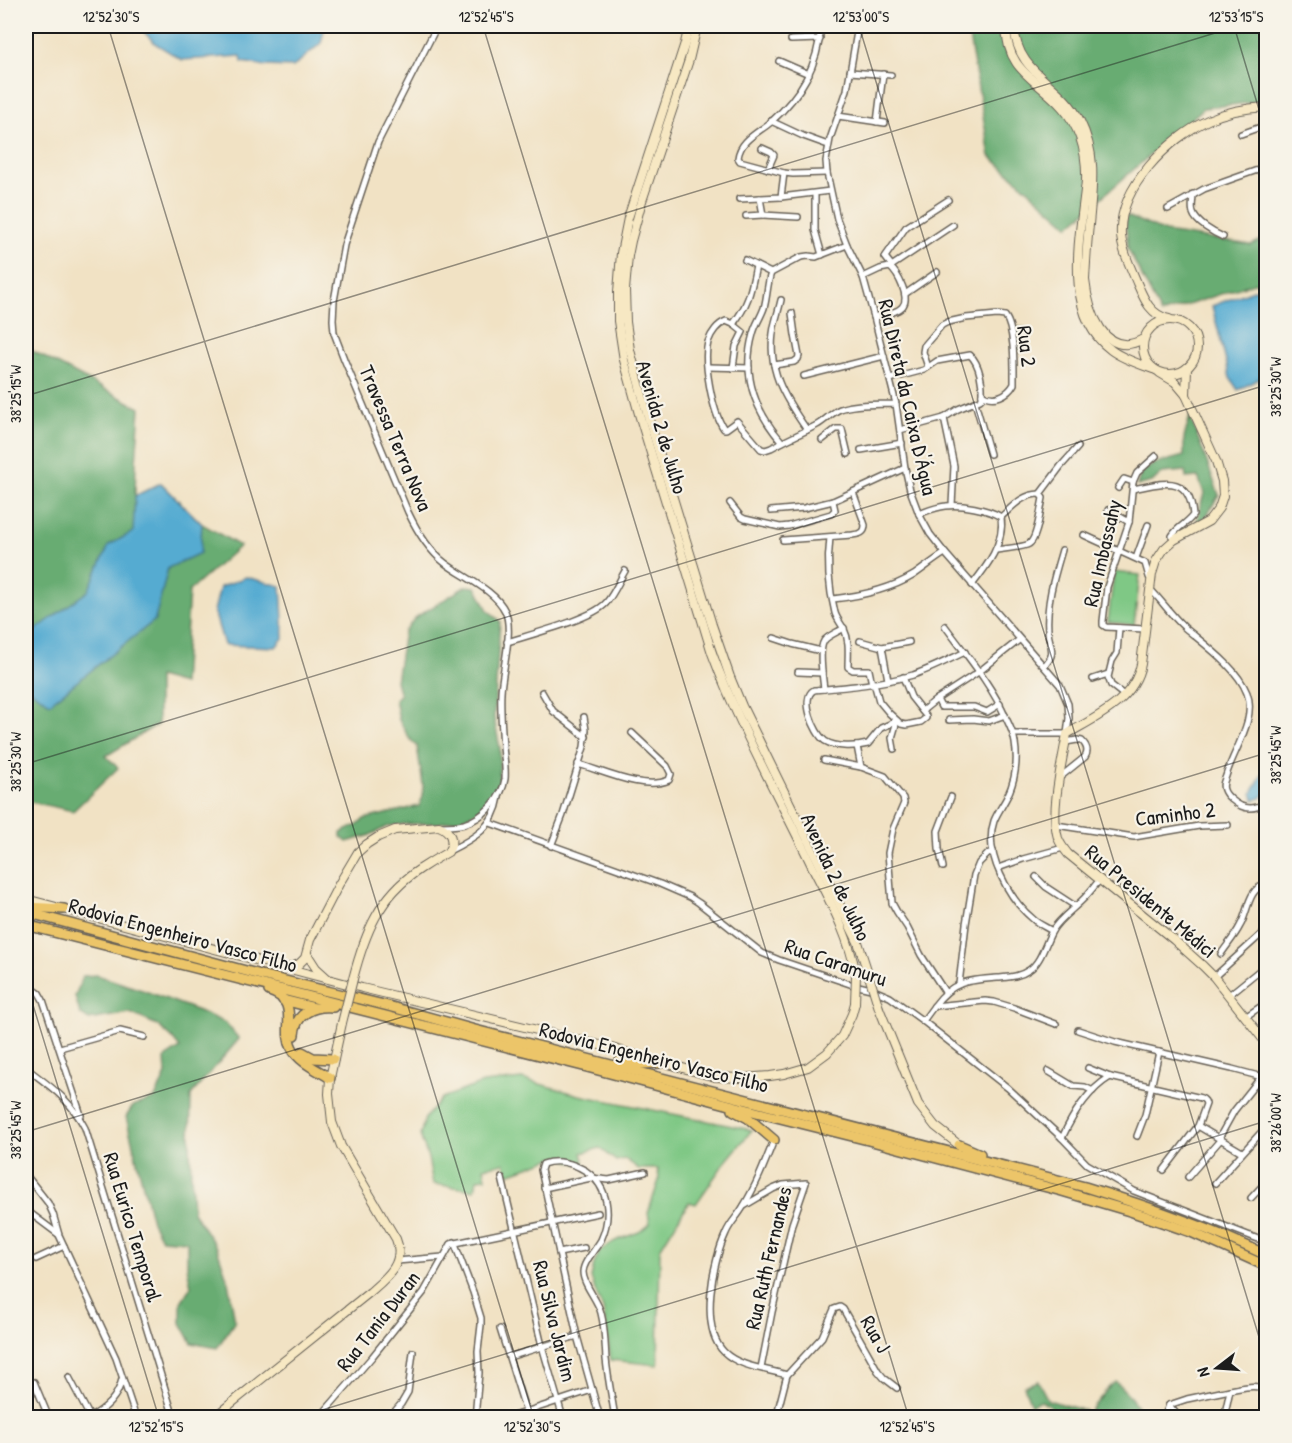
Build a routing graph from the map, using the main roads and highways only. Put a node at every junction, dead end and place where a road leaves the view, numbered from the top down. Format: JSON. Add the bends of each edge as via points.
{"nodes":[{"id":1,"x":689,"y":26,"type":"edge"},
{"id":2,"x":697,"y":26,"type":"edge"},
{"id":3,"x":1006,"y":26,"type":"edge"},
{"id":4,"x":1014,"y":26,"type":"edge"},
{"id":5,"x":1266,"y":106,"type":"edge"},
{"id":6,"x":1147,"y":302,"type":"junction"},
{"id":7,"x":1169,"y":319,"type":"junction"},
{"id":8,"x":1147,"y":331,"type":"junction"},
{"id":9,"x":1143,"y":339,"type":"junction"},
{"id":10,"x":1187,"y":368,"type":"junction"},
{"id":11,"x":1157,"y":371,"type":"junction"},
{"id":12,"x":1185,"y":394,"type":"junction"},
{"id":13,"x":26,"y":899,"type":"edge"},
{"id":14,"x":26,"y":907,"type":"edge"},
{"id":15,"x":64,"y":909,"type":"junction"},
{"id":16,"x":26,"y":912,"type":"edge"},
{"id":17,"x":26,"y":924,"type":"edge"},
{"id":18,"x":307,"y":954,"type":"junction"},
{"id":19,"x":288,"y":969,"type":"junction"},
{"id":20,"x":233,"y":977,"type":"junction"},
{"id":21,"x":328,"y":979,"type":"junction"},
{"id":22,"x":283,"y":1000,"type":"junction"},
{"id":23,"x":315,"y":1008,"type":"junction"},
{"id":24,"x":374,"y":1013,"type":"junction"},
{"id":25,"x":1265,"y":1039,"type":"edge"},
{"id":26,"x":588,"y":1058,"type":"junction"},
{"id":27,"x":333,"y":1059,"type":"junction"},
{"id":28,"x":660,"y":1062,"type":"junction"},
{"id":29,"x":330,"y":1078,"type":"junction"},
{"id":30,"x":712,"y":1100,"type":"junction"},
{"id":31,"x":774,"y":1140,"type":"road end"},
{"id":32,"x":959,"y":1145,"type":"joint"},
{"id":33,"x":1084,"y":1187,"type":"junction"},
{"id":34,"x":1266,"y":1256,"type":"edge"},
{"id":35,"x":1266,"y":1266,"type":"edge"},
{"id":36,"x":213,"y":1418,"type":"edge"}],
"edges":[{"from":1,"to":28,"type":"main road","name":"Avenida 2 de Julho","bridge":true,"via":[[628,218],[618,292],[621,348],[720,676],[839,922],[856,975],[855,1003],[848,1025],[817,1062],[798,1071],[758,1077],[715,1077]]},
{"from":2,"to":32,"type":"main road","name":"Avenida 2 de Julho","bridge":true,"via":[[631,241],[625,290],[630,350],[730,677],[851,926],[918,1104],[935,1126]]},
{"from":3,"to":11,"type":"main road","via":[[1015,61],[1064,109],[1081,140],[1086,168],[1078,280],[1089,325],[1112,351]]},
{"from":4,"to":9,"type":"main road","via":[[1024,60],[1071,106],[1089,144],[1093,177],[1085,280],[1096,320],[1115,343],[1131,345]]},
{"from":5,"to":6,"type":"main road","via":[[1224,114],[1192,129],[1166,150],[1134,186],[1123,213],[1121,239]]},
{"from":6,"to":7,"type":"main road","via":[[1157,315]]},
{"from":6,"to":8,"type":"main road"},
{"from":7,"to":8,"type":"main road"},
{"from":7,"to":10,"type":"main road","via":[[1184,323],[1197,341],[1196,356]]},
{"from":8,"to":9,"type":"main road"},
{"from":9,"to":11,"type":"main road","via":[[1147,363]]},
{"from":10,"to":11,"type":"main road","via":[[1174,374]]},
{"from":10,"to":12,"type":"main road"},
{"from":11,"to":12,"type":"main road"},
{"from":12,"to":25,"type":"main road","name":"Rua Presidente Médici","via":[[1216,461],[1223,496],[1209,521],[1174,540],[1156,561],[1141,664],[1134,684],[1109,709],[1066,738],[1056,825],[1058,838],[1073,860],[1214,977]]},
{"from":13,"to":15,"type":"main road","name":"Avenida 2 de Julho"},
{"from":14,"to":15,"type":"highway"},
{"from":15,"to":19,"type":"main road","name":"Avenida 2 de Julho"},
{"from":16,"to":26,"type":"highway","name":"Rodovia Engenheiro Vasco Filho"},
{"from":17,"to":20,"type":"highway","name":"Rodovia Engenheiro Vasco Filho"},
{"from":18,"to":19,"type":"main road"},
{"from":18,"to":21,"type":"main road"},
{"from":18,"to":27,"type":"main road","bridge":true,"via":[[310,940],[339,884],[362,848],[395,830],[444,828],[452,843],[448,852],[399,886],[367,932]]},
{"from":19,"to":21,"type":"main road","name":"Avenida 2 de Julho"},
{"from":20,"to":22,"type":"highway","via":[[276,993]]},
{"from":20,"to":24,"type":"highway","name":"Rodovia Engenheiro Vasco Filho"},
{"from":21,"to":28,"type":"main road","name":"Avenida 2 de Julho"},
{"from":22,"to":23,"type":"highway"},
{"from":22,"to":29,"type":"highway","via":[[289,1012],[290,1047]]},
{"from":23,"to":24,"type":"highway","via":[[331,1006],[364,1015]]},
{"from":23,"to":27,"type":"highway","via":[[297,1022],[295,1042],[308,1057]]},
{"from":24,"to":30,"type":"highway","name":"Rodovia Engenheiro Vasco Filho"},
{"from":26,"to":28,"type":"highway"},
{"from":26,"to":33,"type":"highway","name":"Rodovia Engenheiro Vasco Filho"},
{"from":27,"to":29,"type":"main road"},
{"from":29,"to":36,"type":"main road","via":[[330,1108],[340,1146],[396,1239],[397,1261],[370,1292]]},
{"from":30,"to":31,"type":"highway","via":[[748,1118]]},
{"from":30,"to":35,"type":"highway","name":"Rodovia Engenheiro Vasco Filho","via":[[1100,1202],[1191,1233]]},
{"from":32,"to":33,"type":"highway","via":[[1072,1179]]},
{"from":33,"to":34,"type":"highway","name":"Rodovia Engenheiro Vasco Filho","via":[[1168,1214]]}]}
